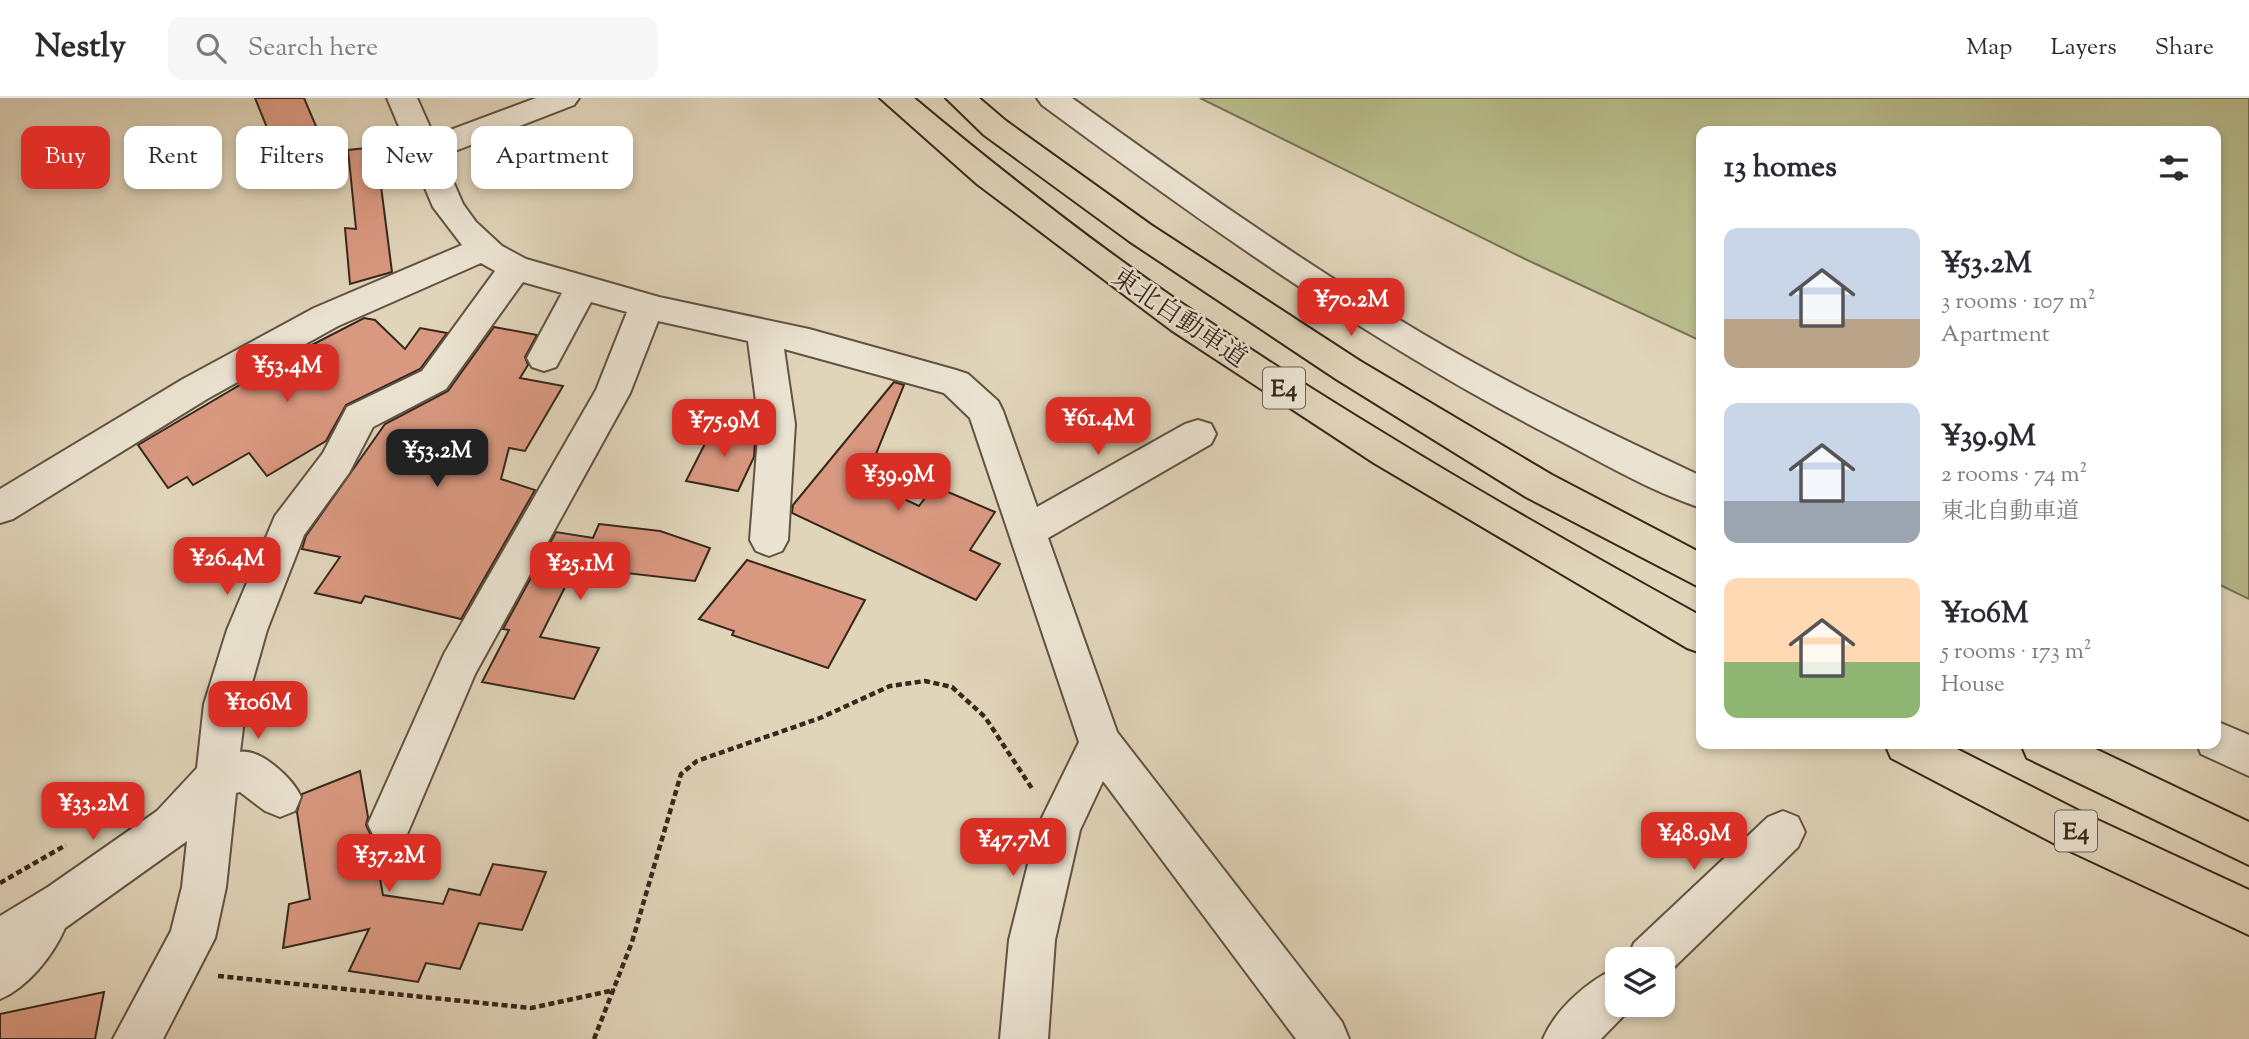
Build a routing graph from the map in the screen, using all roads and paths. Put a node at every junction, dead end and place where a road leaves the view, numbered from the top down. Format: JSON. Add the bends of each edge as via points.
{"nodes":[{"id":1,"x":401,"y":98,"type":"edge"},
{"id":2,"x":564,"y":98,"type":"edge"},
{"id":3,"x":895,"y":98,"type":"edge"},
{"id":4,"x":961,"y":98,"type":"edge"},
{"id":5,"x":1052,"y":98,"type":"edge"},
{"id":6,"x":414,"y":126,"type":"edge"},
{"id":7,"x":457,"y":139,"type":"edge"},
{"id":8,"x":441,"y":189,"type":"edge"},
{"id":9,"x":500,"y":258,"type":"junction"},
{"id":10,"x":582,"y":287,"type":"junction"},
{"id":11,"x":647,"y":305,"type":"junction"},
{"id":12,"x":764,"y":332,"type":"junction"},
{"id":13,"x":544,"y":359,"type":"dead end"},
{"id":14,"x":1198,"y":434,"type":"dead end"},
{"id":15,"x":1696,"y":491,"type":"edge"},
{"id":16,"x":0,"y":508,"type":"edge"},
{"id":17,"x":1028,"y":531,"type":"junction"},
{"id":18,"x":769,"y":540,"type":"dead end"},
{"id":19,"x":1696,"y":569,"type":"edge"},
{"id":20,"x":1696,"y":633,"type":"edge"},
{"id":21,"x":2221,"y":742,"type":"edge"},
{"id":22,"x":1100,"y":743,"type":"junction"},
{"id":23,"x":1916,"y":749,"type":"edge"},
{"id":24,"x":2052,"y":749,"type":"edge"},
{"id":25,"x":2249,"y":756,"type":"edge"},
{"id":26,"x":215,"y":778,"type":"junction"},
{"id":27,"x":280,"y":797,"type":"dead end"},
{"id":28,"x":390,"y":824,"type":"dead end"},
{"id":29,"x":1059,"y":828,"type":"junction"},
{"id":30,"x":1783,"y":832,"type":"dead end"},
{"id":31,"x":79,"y":838,"type":"dead end"},
{"id":32,"x":2249,"y":844,"type":"edge"},
{"id":33,"x":0,"y":883,"type":"edge"},
{"id":34,"x":64,"y":903,"type":"junction"},
{"id":35,"x":2249,"y":913,"type":"edge"},
{"id":36,"x":0,"y":942,"type":"edge"},
{"id":37,"x":1663,"y":947,"type":"edge"},
{"id":38,"x":173,"y":972,"type":"junction"},
{"id":39,"x":0,"y":976,"type":"edge"},
{"id":40,"x":616,"y":990,"type":"junction"},
{"id":41,"x":1605,"y":1003,"type":"edge"},
{"id":42,"x":137,"y":1039,"type":"edge"},
{"id":43,"x":594,"y":1039,"type":"edge"},
{"id":44,"x":1024,"y":1039,"type":"edge"},
{"id":45,"x":1325,"y":1039,"type":"edge"},
{"id":46,"x":1567,"y":1039,"type":"edge"}],
"edges":[{"from":1,"to":6,"type":"street"},
{"from":2,"to":7,"type":"street"},
{"from":3,"to":20,"type":"highway","name":"東北自動車道","number":"E4","via":[[1098,260],[1314,408],[1512,531]]},
{"from":4,"to":19,"type":"highway","name":"東北自動車道","number":"E4","via":[[1140,233],[1348,370],[1539,486]]},
{"from":5,"to":15,"type":"street","via":[[1244,236],[1376,322],[1570,430]]},
{"from":8,"to":9,"type":"street","via":[[465,230]]},
{"from":9,"to":10,"type":"street"},
{"from":9,"to":16,"type":"street","via":[[326,317],[195,389]]},
{"from":9,"to":26,"type":"street","via":[[434,380],[360,417],[336,463],[288,527],[247,629],[225,704]]},
{"from":10,"to":11,"type":"street"},
{"from":10,"to":13,"type":"street"},
{"from":11,"to":12,"type":"street"},
{"from":11,"to":28,"type":"street","via":[[612,393],[458,667]]},
{"from":12,"to":17,"type":"street","via":[[956,383],[985,411]]},
{"from":12,"to":18,"type":"street","via":[[777,424]]},
{"from":14,"to":17,"type":"street"},
{"from":17,"to":22,"type":"street"},
{"from":21,"to":25,"type":"street"},
{"from":22,"to":29,"type":"street"},
{"from":22,"to":45,"type":"street"},
{"from":23,"to":35,"type":"highway","number":"E4","via":[[2074,831]]},
{"from":24,"to":32,"type":"highway","number":"E4"},
{"from":26,"to":27,"type":"street","via":[[246,771]]},
{"from":26,"to":34,"type":"street","via":[[172,826]]},
{"from":26,"to":38,"type":"street","via":[[204,887],[192,938]]},
{"from":29,"to":40,"type":"path","via":[[985,717],[952,687],[925,681],[890,686],[820,718],[696,761],[681,774]]},
{"from":29,"to":44,"type":"street","via":[[1032,940]]},
{"from":30,"to":37,"type":"street"},
{"from":31,"to":33,"type":"path"},
{"from":34,"to":36,"type":"street"},
{"from":34,"to":39,"type":"street"},
{"from":38,"to":40,"type":"path","via":[[531,1008]]},
{"from":38,"to":42,"type":"street"},
{"from":40,"to":43,"type":"path"},
{"from":41,"to":46,"type":"street"}]}
